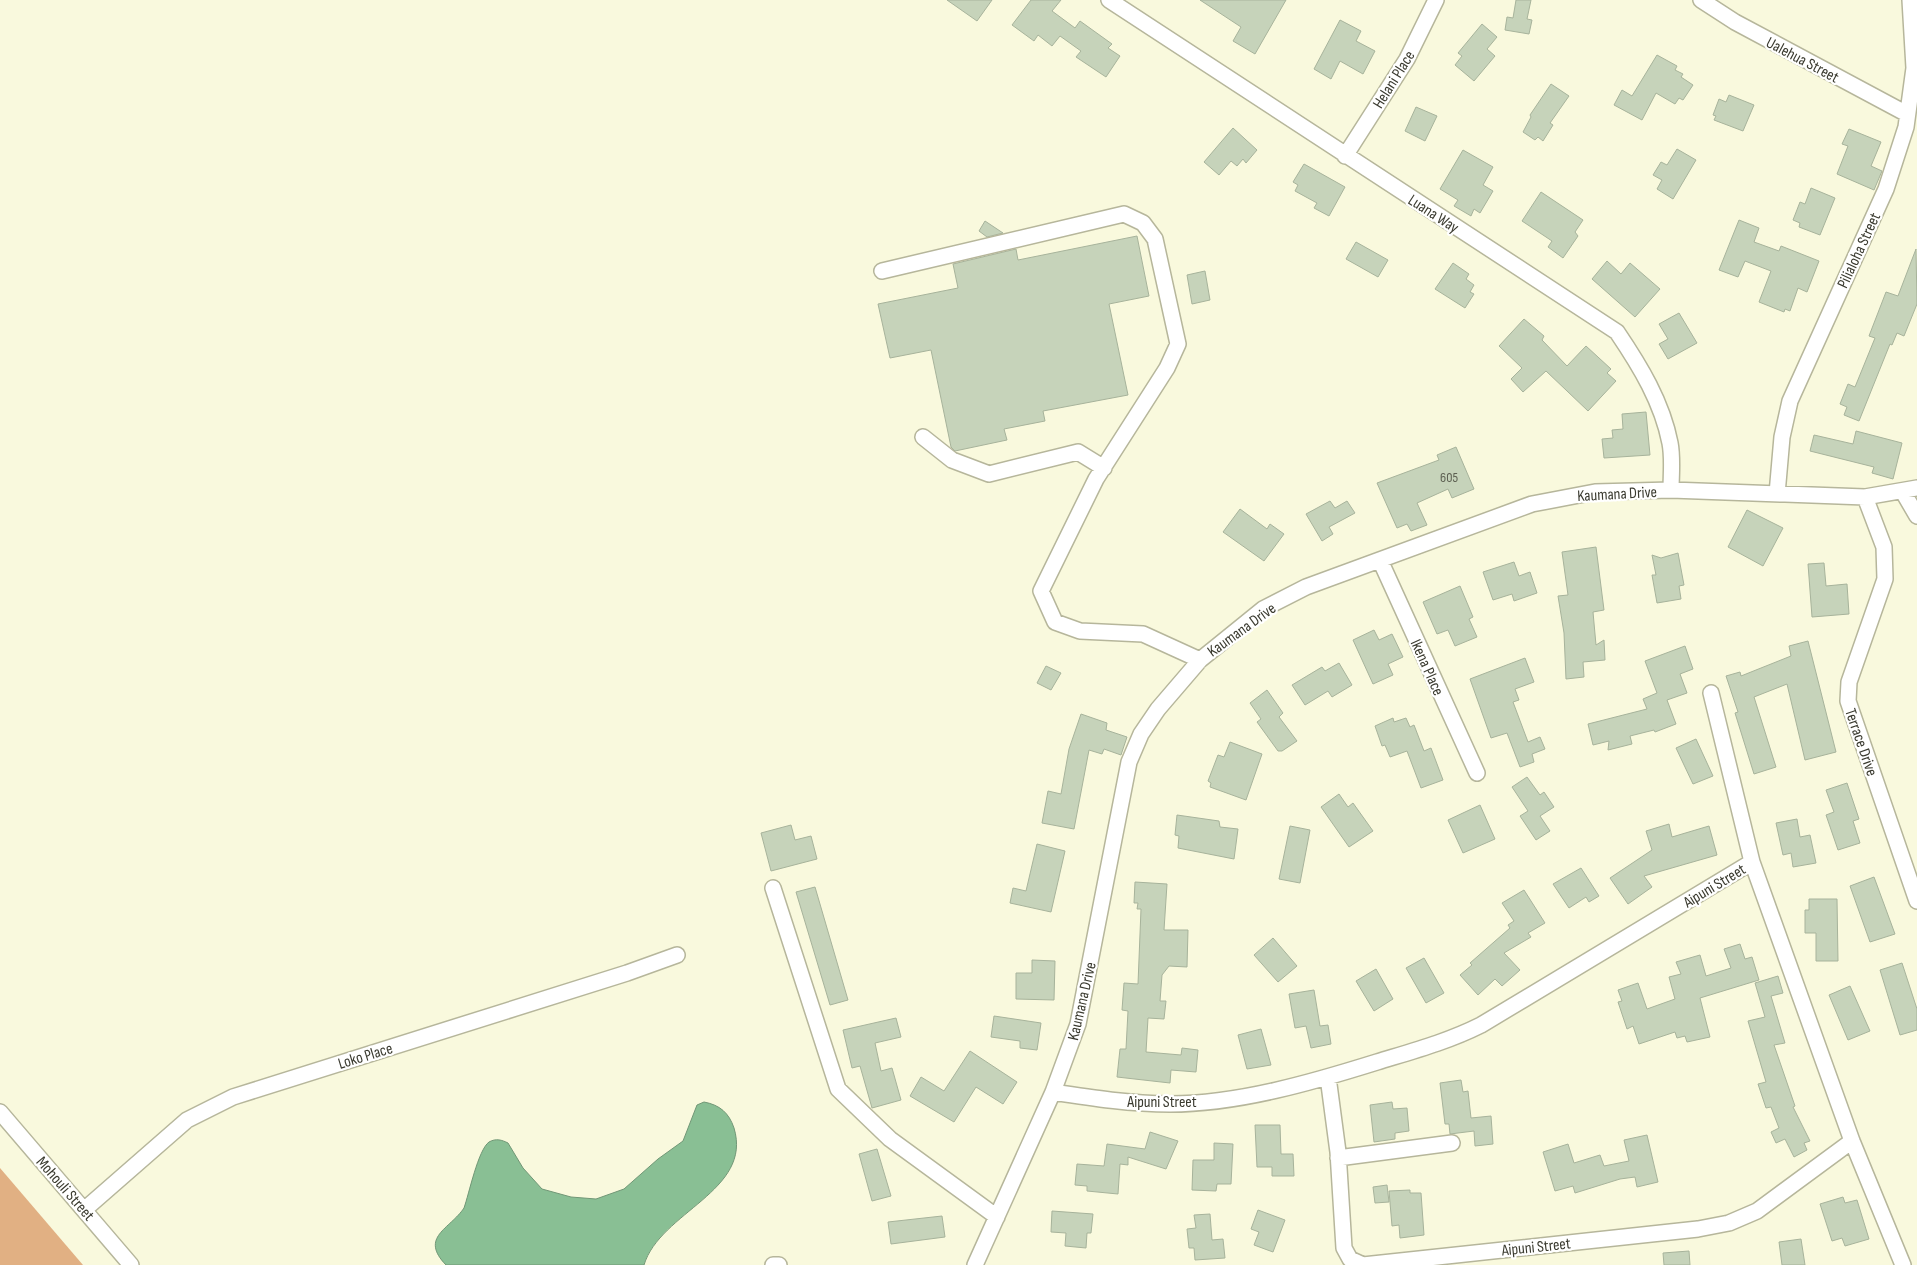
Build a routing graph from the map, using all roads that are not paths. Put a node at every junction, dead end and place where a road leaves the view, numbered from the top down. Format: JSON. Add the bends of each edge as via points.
{"nodes":[{"id":1,"x":1109,"y":0,"type":"edge"},
{"id":2,"x":1436,"y":0,"type":"edge"},
{"id":3,"x":1701,"y":0,"type":"edge"},
{"id":4,"x":1910,"y":0,"type":"edge"},
{"id":5,"x":1907,"y":114,"type":"junction"},
{"id":6,"x":1345,"y":156,"type":"junction"},
{"id":7,"x":882,"y":271,"type":"dead end"},
{"id":8,"x":924,"y":437,"type":"dead end"},
{"id":9,"x":1104,"y":468,"type":"junction"},
{"id":10,"x":1671,"y":490,"type":"junction"},
{"id":11,"x":1910,"y":490,"type":"edge"},
{"id":12,"x":1777,"y":494,"type":"junction"},
{"id":13,"x":1865,"y":497,"type":"junction"},
{"id":14,"x":1917,"y":516,"type":"edge"},
{"id":15,"x":1380,"y":560,"type":"junction"},
{"id":16,"x":1200,"y":660,"type":"junction"},
{"id":17,"x":1711,"y":693,"type":"dead end"},
{"id":18,"x":1477,"y":773,"type":"dead end"},
{"id":19,"x":1752,"y":862,"type":"junction"},
{"id":20,"x":773,"y":888,"type":"dead end"},
{"id":21,"x":1917,"y":901,"type":"edge"},
{"id":22,"x":677,"y":955,"type":"dead end"},
{"id":23,"x":1328,"y":1076,"type":"junction"},
{"id":24,"x":1053,"y":1092,"type":"junction"},
{"id":25,"x":0,"y":1112,"type":"edge"},
{"id":26,"x":1852,"y":1141,"type":"junction"},
{"id":27,"x":1452,"y":1143,"type":"dead end"},
{"id":28,"x":1338,"y":1158,"type":"junction"},
{"id":29,"x":84,"y":1210,"type":"junction"},
{"id":30,"x":997,"y":1217,"type":"junction"},
{"id":31,"x":1347,"y":1262,"type":"edge"},
{"id":32,"x":131,"y":1265,"type":"edge"},
{"id":33,"x":773,"y":1265,"type":"edge"},
{"id":34,"x":779,"y":1265,"type":"edge"},
{"id":35,"x":975,"y":1265,"type":"edge"},
{"id":36,"x":1903,"y":1265,"type":"edge"}],
"edges":[{"from":1,"to":6,"type":"street","name":"Luana Way"},
{"from":2,"to":6,"type":"street","name":"Helani Place","via":[[1407,59]]},
{"from":3,"to":5,"type":"street","name":"Ualehua Street","via":[[1735,22]]},
{"from":4,"to":5,"type":"street","name":"Pilialoha Street","via":[[1914,68]]},
{"from":5,"to":12,"type":"street","name":"Pilialoha Street","via":[[1906,127],[1886,189],[1790,401],[1782,437]]},
{"from":6,"to":10,"type":"street","name":"Luana Way","via":[[1617,332],[1640,367],[1658,404],[1670,444]]},
{"from":7,"to":9,"type":"street","via":[[1124,214],[1143,224],[1155,239],[1178,344],[1167,368]]},
{"from":8,"to":9,"type":"street","via":[[952,460],[989,474],[1078,452]]},
{"from":9,"to":16,"type":"street","via":[[1041,592],[1055,622],[1080,631],[1143,634]]},
{"from":10,"to":12,"type":"street","name":"Kaumana Drive"},
{"from":10,"to":15,"type":"street","name":"Kaumana Drive","via":[[1594,492],[1532,504]]},
{"from":11,"to":13,"type":"street","name":"Kaumana Drive"},
{"from":11,"to":14,"type":"street"},
{"from":12,"to":13,"type":"street","name":"Kaumana Drive"},
{"from":13,"to":21,"type":"street","name":"Terrace Drive","via":[[1884,547],[1885,579],[1849,682],[1848,701]]},
{"from":15,"to":16,"type":"street","name":"Kaumana Drive","via":[[1306,587],[1264,609]]},
{"from":15,"to":18,"type":"street","name":"Ikena Place"},
{"from":16,"to":24,"type":"street","name":"Kaumana Drive","via":[[1141,734],[1129,762],[1078,1024]]},
{"from":17,"to":19,"type":"street","name":"Aipuni Street"},
{"from":19,"to":23,"type":"street","name":"Aipuni Street","via":[[1474,1029],[1454,1039]]},
{"from":19,"to":26,"type":"street","name":"Aipuni Street"},
{"from":20,"to":30,"type":"street","via":[[838,1089],[890,1139]]},
{"from":22,"to":29,"type":"street","name":"Loko Place","via":[[233,1097],[187,1120]]},
{"from":23,"to":24,"type":"street","name":"Aipuni Street","via":[[1277,1089],[1172,1104]]},
{"from":23,"to":28,"type":"street","name":"Aipuni Street"},
{"from":24,"to":30,"type":"street","name":"Kaumana Drive"},
{"from":25,"to":29,"type":"street","name":"Mohouli Street"},
{"from":26,"to":31,"type":"street","name":"Aipuni Street","via":[[1757,1211],[1729,1223],[1363,1264]]},
{"from":26,"to":36,"type":"street","name":"Aipuni Street"},
{"from":27,"to":28,"type":"street"},
{"from":28,"to":31,"type":"street","name":"Aipuni Street"},
{"from":29,"to":32,"type":"street","name":"Mohouli Street"},
{"from":30,"to":35,"type":"street","name":"Kaumana Drive"},
{"from":33,"to":34,"type":"street"}]}
